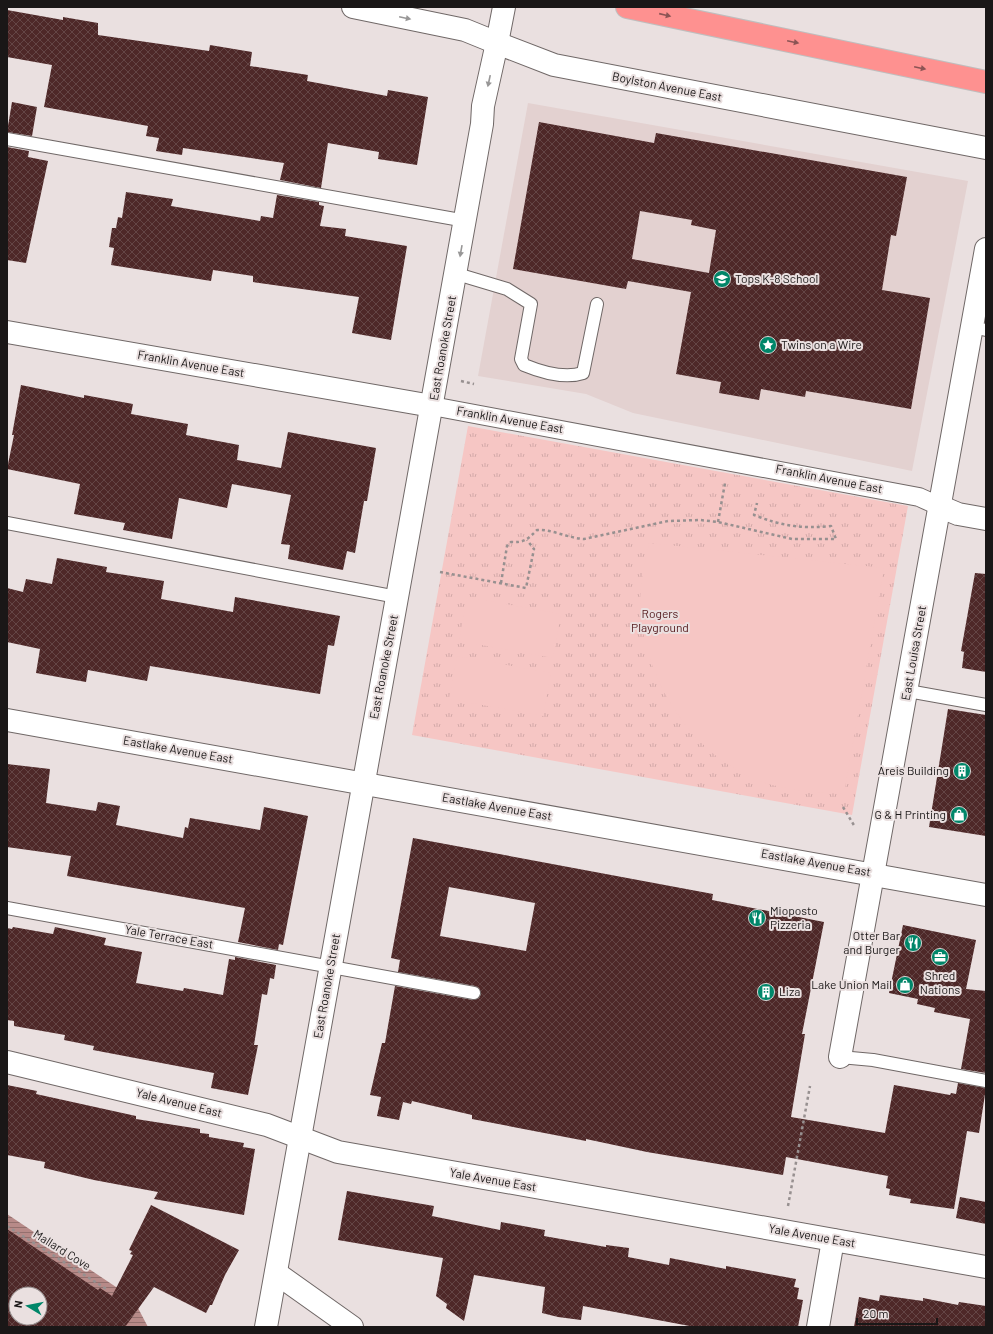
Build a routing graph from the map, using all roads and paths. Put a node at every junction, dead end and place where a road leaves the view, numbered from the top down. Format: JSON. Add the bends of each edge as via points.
{"nodes":[{"id":1,"x":353,"y":7,"type":"edge"},
{"id":2,"x":627,"y":7,"type":"edge"},
{"id":3,"x":502,"y":14,"type":"edge"},
{"id":4,"x":497,"y":43,"type":"junction"},
{"id":5,"x":986,"y":82,"type":"edge"},
{"id":6,"x":7,"y":139,"type":"edge"},
{"id":7,"x":986,"y":148,"type":"edge"},
{"id":8,"x":466,"y":221,"type":"junction"},
{"id":9,"x":986,"y":249,"type":"edge"},
{"id":10,"x":457,"y":274,"type":"junction"},
{"id":11,"x":597,"y":304,"type":"dead end"},
{"id":12,"x":979,"y":329,"type":"edge"},
{"id":13,"x":7,"y":332,"type":"edge"},
{"id":14,"x":432,"y":406,"type":"junction"},
{"id":15,"x":722,"y":500,"type":"dead end"},
{"id":16,"x":757,"y":503,"type":"dead end"},
{"id":17,"x":939,"y":506,"type":"junction"},
{"id":18,"x":986,"y":519,"type":"edge"},
{"id":19,"x":718,"y":522,"type":"junction"},
{"id":20,"x":7,"y":523,"type":"edge"},
{"id":21,"x":527,"y":540,"type":"junction"},
{"id":22,"x":440,"y":572,"type":"dead end"},
{"id":23,"x":500,"y":583,"type":"junction"},
{"id":24,"x":397,"y":597,"type":"junction"},
{"id":25,"x":908,"y":691,"type":"junction"},
{"id":26,"x":986,"y":705,"type":"edge"},
{"id":27,"x":7,"y":720,"type":"edge"},
{"id":28,"x":363,"y":782,"type":"junction"},
{"id":29,"x":843,"y":807,"type":"dead end"},
{"id":30,"x":856,"y":828,"type":"dead end"},
{"id":31,"x":874,"y":874,"type":"junction"},
{"id":32,"x":986,"y":895,"type":"edge"},
{"id":33,"x":7,"y":908,"type":"edge"},
{"id":34,"x":330,"y":966,"type":"junction"},
{"id":35,"x":474,"y":993,"type":"dead end"},
{"id":36,"x":840,"y":1057,"type":"joint"},
{"id":37,"x":7,"y":1062,"type":"edge"},
{"id":38,"x":986,"y":1081,"type":"edge"},
{"id":39,"x":810,"y":1086,"type":"dead end"},
{"id":40,"x":300,"y":1137,"type":"junction"},
{"id":41,"x":788,"y":1207,"type":"dead end"},
{"id":42,"x":7,"y":1226,"type":"edge"},
{"id":43,"x":833,"y":1240,"type":"junction"},
{"id":44,"x":986,"y":1267,"type":"edge"},
{"id":45,"x":276,"y":1273,"type":"junction"},
{"id":46,"x":108,"y":1290,"type":"dead end"},
{"id":47,"x":266,"y":1327,"type":"edge"},
{"id":48,"x":352,"y":1327,"type":"edge"},
{"id":49,"x":818,"y":1327,"type":"edge"}],
"edges":[{"from":1,"to":4,"type":"street","name":"Boylston Avenue East","one_way":true,"via":[[465,30]]},
{"from":2,"to":5,"type":"highway","one_way":true},
{"from":3,"to":4,"type":"street","name":"East Roanoke Street"},
{"from":4,"to":7,"type":"street","name":"Boylston Avenue East","via":[[554,65]]},
{"from":4,"to":8,"type":"street","name":"East Roanoke Street","one_way":true},
{"from":6,"to":8,"type":"lane"},
{"from":8,"to":10,"type":"street","name":"East Roanoke Street","one_way":true},
{"from":9,"to":12,"type":"street","name":"East Louisa Street"},
{"from":10,"to":11,"type":"lane","via":[[507,289],[531,304],[522,359],[524,365],[535,369],[572,376],[582,373]]},
{"from":10,"to":14,"type":"street","name":"East Roanoke Street"},
{"from":12,"to":17,"type":"street","name":"East Louisa Street"},
{"from":13,"to":14,"type":"street","name":"Franklin Avenue East"},
{"from":14,"to":17,"type":"street","name":"Franklin Avenue East","via":[[904,494],[919,497]]},
{"from":14,"to":24,"type":"street","name":"East Roanoke Street"},
{"from":15,"to":19,"type":"path"},
{"from":16,"to":19,"type":"path","via":[[754,515],[790,526],[831,526],[836,539],[792,539]]},
{"from":17,"to":18,"type":"street","name":"Franklin Avenue East","via":[[958,514]]},
{"from":17,"to":25,"type":"street","name":"East Louisa Street"},
{"from":19,"to":21,"type":"path","via":[[668,521],[584,539],[571,539],[537,530]]},
{"from":20,"to":24,"type":"lane"},
{"from":21,"to":23,"type":"path","via":[[521,543],[511,542],[507,546]]},
{"from":21,"to":23,"type":"path","via":[[534,549],[526,588]]},
{"from":22,"to":23,"type":"path"},
{"from":24,"to":28,"type":"street","name":"East Roanoke Street"},
{"from":25,"to":26,"type":"lane"},
{"from":25,"to":31,"type":"street","name":"East Louisa Street"},
{"from":27,"to":28,"type":"street","name":"Eastlake Avenue East"},
{"from":28,"to":31,"type":"street","name":"Eastlake Avenue East"},
{"from":28,"to":34,"type":"street","name":"East Roanoke Street"},
{"from":29,"to":30,"type":"path"},
{"from":31,"to":32,"type":"street","name":"Eastlake Avenue East"},
{"from":31,"to":36,"type":"street","name":"East Louisa Street"},
{"from":33,"to":34,"type":"lane","name":"Yale Terrace East"},
{"from":34,"to":35,"type":"lane","name":"Yale Terrace East"},
{"from":34,"to":40,"type":"street","name":"East Roanoke Street"},
{"from":36,"to":38,"type":"lane","via":[[873,1060]]},
{"from":37,"to":40,"type":"street","name":"Yale Avenue East","via":[[267,1125]]},
{"from":39,"to":41,"type":"path"},
{"from":40,"to":43,"type":"street","name":"Yale Avenue East","via":[[338,1152]]},
{"from":40,"to":45,"type":"street","name":"East Roanoke Street"},
{"from":42,"to":46,"type":"path","name":"Mallard Cove"},
{"from":43,"to":44,"type":"street","name":"Yale Avenue East"},
{"from":43,"to":49,"type":"street"},
{"from":45,"to":47,"type":"street","name":"East Roanoke Street"},
{"from":45,"to":48,"type":"street"}]}
